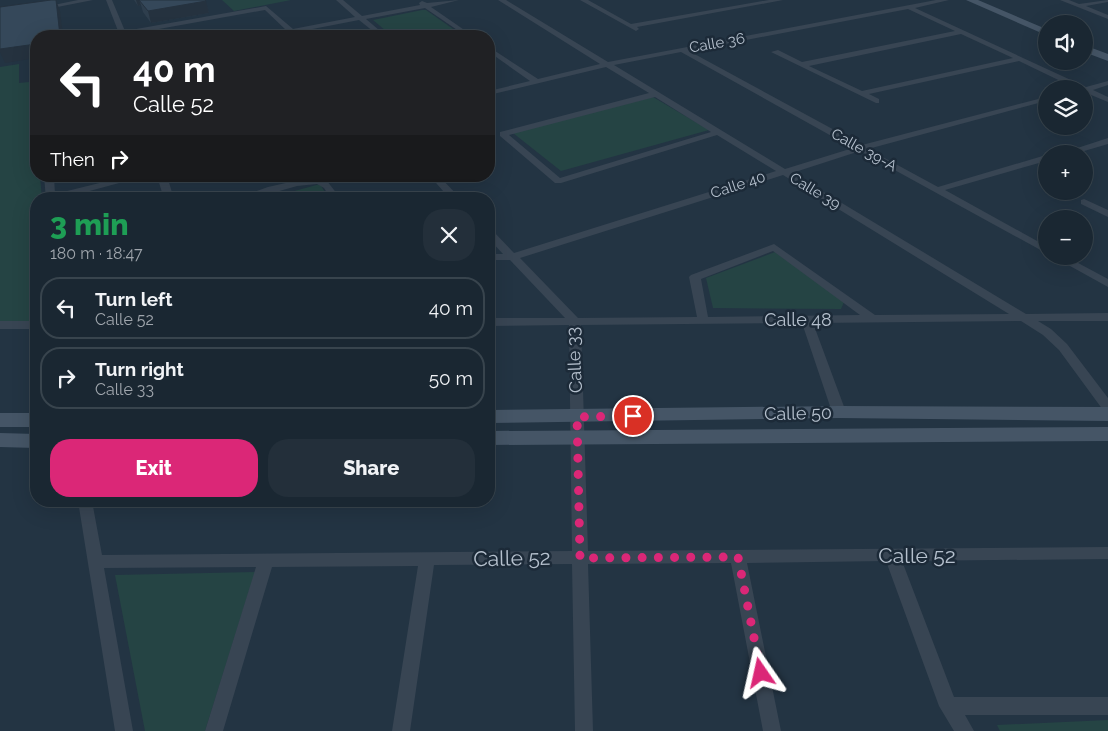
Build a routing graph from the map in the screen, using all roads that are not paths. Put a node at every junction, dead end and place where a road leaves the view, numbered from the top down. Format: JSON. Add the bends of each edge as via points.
{"nodes":[{"id":1,"x":90,"y":0,"type":"edge"},
{"id":2,"x":109,"y":0,"type":"edge"},
{"id":3,"x":339,"y":0,"type":"edge"},
{"id":4,"x":418,"y":0,"type":"edge"},
{"id":5,"x":456,"y":0,"type":"edge"},
{"id":6,"x":501,"y":0,"type":"edge"},
{"id":7,"x":583,"y":0,"type":"edge"},
{"id":8,"x":780,"y":0,"type":"edge"},
{"id":9,"x":946,"y":0,"type":"edge"},
{"id":10,"x":970,"y":0,"type":"edge"},
{"id":11,"x":983,"y":0,"type":"edge"},
{"id":12,"x":1063,"y":0,"type":"edge"},
{"id":13,"x":1108,"y":0,"type":"edge"},
{"id":14,"x":426,"y":6,"type":"junction"},
{"id":15,"x":1079,"y":6,"type":"junction"},
{"id":16,"x":910,"y":8,"type":"junction"},
{"id":17,"x":36,"y":9,"type":"edge"},
{"id":18,"x":1108,"y":17,"type":"edge"},
{"id":19,"x":361,"y":18,"type":"junction"},
{"id":20,"x":1038,"y":23,"type":"edge"},
{"id":21,"x":630,"y":26,"type":"junction"},
{"id":22,"x":1038,"y":29,"type":"edge"},
{"id":23,"x":121,"y":30,"type":"edge"},
{"id":24,"x":149,"y":30,"type":"edge"},
{"id":25,"x":290,"y":30,"type":"edge"},
{"id":26,"x":311,"y":30,"type":"edge"},
{"id":27,"x":376,"y":30,"type":"edge"},
{"id":28,"x":461,"y":30,"type":"edge"},
{"id":29,"x":641,"y":32,"type":"dead end"},
{"id":30,"x":962,"y":32,"type":"junction"},
{"id":31,"x":1093,"y":45,"type":"edge"},
{"id":32,"x":682,"y":50,"type":"junction"},
{"id":33,"x":1108,"y":51,"type":"edge"},
{"id":34,"x":775,"y":52,"type":"dead end"},
{"id":35,"x":1093,"y":52,"type":"edge"},
{"id":36,"x":495,"y":53,"type":"edge"},
{"id":37,"x":1108,"y":58,"type":"edge"},
{"id":38,"x":1020,"y":59,"type":"junction"},
{"id":39,"x":608,"y":64,"type":"junction"},
{"id":40,"x":801,"y":65,"type":"junction"},
{"id":41,"x":1065,"y":80,"type":"edge"},
{"id":42,"x":536,"y":81,"type":"junction"},
{"id":43,"x":1108,"y":83,"type":"edge"},
{"id":44,"x":1093,"y":87,"type":"edge"},
{"id":45,"x":495,"y":91,"type":"edge"},
{"id":46,"x":1093,"y":93,"type":"edge"},
{"id":47,"x":656,"y":94,"type":"junction"},
{"id":48,"x":860,"y":94,"type":"junction"},
{"id":49,"x":1108,"y":100,"type":"edge"},
{"id":50,"x":876,"y":101,"type":"dead end"},
{"id":51,"x":1038,"y":101,"type":"edge"},
{"id":52,"x":719,"y":132,"type":"junction"},
{"id":53,"x":1108,"y":141,"type":"edge"},
{"id":54,"x":1093,"y":145,"type":"edge"},
{"id":55,"x":861,"y":148,"type":"junction"},
{"id":56,"x":1038,"y":160,"type":"edge"},
{"id":57,"x":782,"y":171,"type":"junction"},
{"id":58,"x":116,"y":182,"type":"edge"},
{"id":59,"x":306,"y":182,"type":"edge"},
{"id":60,"x":322,"y":182,"type":"edge"},
{"id":61,"x":440,"y":182,"type":"edge"},
{"id":62,"x":936,"y":190,"type":"junction"},
{"id":63,"x":76,"y":192,"type":"edge"},
{"id":64,"x":267,"y":192,"type":"edge"},
{"id":65,"x":331,"y":192,"type":"edge"},
{"id":66,"x":449,"y":192,"type":"edge"},
{"id":67,"x":1084,"y":202,"type":"dead end"},
{"id":68,"x":1106,"y":212,"type":"edge"},
{"id":69,"x":495,"y":239,"type":"edge"},
{"id":70,"x":1038,"y":246,"type":"edge"},
{"id":71,"x":495,"y":257,"type":"edge"},
{"id":72,"x":512,"y":257,"type":"junction"},
{"id":73,"x":1073,"y":265,"type":"edge"},
{"id":74,"x":1108,"y":284,"type":"edge"},
{"id":75,"x":1108,"y":317,"type":"edge"},
{"id":76,"x":871,"y":318,"type":"junction"},
{"id":77,"x":1025,"y":318,"type":"junction"},
{"id":78,"x":703,"y":319,"type":"junction"},
{"id":79,"x":806,"y":319,"type":"junction"},
{"id":80,"x":575,"y":321,"type":"junction"},
{"id":81,"x":495,"y":322,"type":"edge"},
{"id":82,"x":0,"y":325,"type":"edge"},
{"id":83,"x":30,"y":325,"type":"edge"},
{"id":84,"x":1108,"y":407,"type":"edge"},
{"id":85,"x":839,"y":412,"type":"junction"},
{"id":86,"x":1108,"y":414,"type":"edge"},
{"id":87,"x":577,"y":417,"type":"junction"},
{"id":88,"x":495,"y":418,"type":"edge"},
{"id":89,"x":0,"y":420,"type":"edge"},
{"id":90,"x":30,"y":420,"type":"edge"},
{"id":91,"x":1108,"y":434,"type":"edge"},
{"id":92,"x":577,"y":437,"type":"junction"},
{"id":93,"x":495,"y":438,"type":"edge"},
{"id":94,"x":0,"y":440,"type":"edge"},
{"id":95,"x":30,"y":440,"type":"edge"},
{"id":96,"x":86,"y":507,"type":"edge"},
{"id":97,"x":1108,"y":553,"type":"edge"},
{"id":98,"x":892,"y":555,"type":"junction"},
{"id":99,"x":738,"y":557,"type":"junction"},
{"id":100,"x":580,"y":558,"type":"junction"},
{"id":101,"x":427,"y":559,"type":"junction"},
{"id":102,"x":266,"y":560,"type":"junction"},
{"id":103,"x":95,"y":562,"type":"junction"},
{"id":104,"x":948,"y":706,"type":"junction"},
{"id":105,"x":1108,"y":706,"type":"edge"},
{"id":106,"x":124,"y":731,"type":"edge"},
{"id":107,"x":214,"y":731,"type":"edge"},
{"id":108,"x":401,"y":731,"type":"edge"},
{"id":109,"x":584,"y":731,"type":"edge"},
{"id":110,"x":772,"y":731,"type":"edge"},
{"id":111,"x":965,"y":731,"type":"edge"}],
"edges":[{"from":1,"to":17,"type":"street"},
{"from":2,"to":23,"type":"street"},
{"from":3,"to":19,"type":"street"},
{"from":4,"to":14,"type":"street"},
{"from":5,"to":14,"type":"street"},
{"from":6,"to":39,"type":"street","name":"Calle 39"},
{"from":7,"to":21,"type":"street"},
{"from":8,"to":21,"type":"street"},
{"from":9,"to":16,"type":"street","name":"Calle 36"},
{"from":10,"to":22,"type":"main road"},
{"from":11,"to":20,"type":"main road"},
{"from":12,"to":15,"type":"street"},
{"from":13,"to":15,"type":"street"},
{"from":14,"to":19,"type":"street"},
{"from":14,"to":28,"type":"street"},
{"from":15,"to":18,"type":"street"},
{"from":16,"to":30,"type":"street"},
{"from":16,"to":32,"type":"street","name":"Calle 36"},
{"from":19,"to":26,"type":"street"},
{"from":19,"to":27,"type":"street"},
{"from":21,"to":29,"type":"street"},
{"from":24,"to":25,"type":"street","via":[[266,8]]},
{"from":30,"to":38,"type":"street"},
{"from":30,"to":40,"type":"street"},
{"from":31,"to":33,"type":"main road"},
{"from":32,"to":39,"type":"street","name":"Calle 36"},
{"from":32,"to":55,"type":"street","name":"Calle 39-A"},
{"from":34,"to":40,"type":"street"},
{"from":35,"to":37,"type":"main road"},
{"from":36,"to":42,"type":"street"},
{"from":38,"to":41,"type":"street"},
{"from":38,"to":48,"type":"street"},
{"from":39,"to":42,"type":"street","name":"Calle 36"},
{"from":39,"to":47,"type":"street","name":"Calle 39"},
{"from":40,"to":48,"type":"street"},
{"from":42,"to":45,"type":"street","name":"Calle 36"},
{"from":43,"to":44,"type":"street"},
{"from":46,"to":49,"type":"street"},
{"from":47,"to":52,"type":"street","name":"Calle 39"},
{"from":47,"to":52,"type":"street","via":[[503,134],[558,181]]},
{"from":48,"to":50,"type":"street"},
{"from":51,"to":55,"type":"street","name":"Calle 40"},
{"from":52,"to":57,"type":"street","name":"Calle 39"},
{"from":53,"to":54,"type":"street"},
{"from":55,"to":57,"type":"street","name":"Calle 40"},
{"from":55,"to":62,"type":"street","name":"Calle 39-A"},
{"from":56,"to":62,"type":"street"},
{"from":57,"to":72,"type":"street","name":"Calle 40"},
{"from":57,"to":77,"type":"street","name":"Calle 39"},
{"from":58,"to":63,"type":"street"},
{"from":59,"to":64,"type":"street"},
{"from":60,"to":65,"type":"street"},
{"from":61,"to":66,"type":"street"},
{"from":62,"to":70,"type":"street","name":"Calle 39-A"},
{"from":67,"to":68,"type":"street"},
{"from":69,"to":72,"type":"street","name":"Calle 33"},
{"from":71,"to":72,"type":"street","name":"Calle 40"},
{"from":72,"to":80,"type":"street","name":"Calle 33"},
{"from":73,"to":74,"type":"street"},
{"from":75,"to":77,"type":"street","name":"Calle 48"},
{"from":76,"to":77,"type":"street","name":"Calle 48"},
{"from":76,"to":78,"type":"street","via":[[774,248],[696,277]]},
{"from":76,"to":79,"type":"street","name":"Calle 48"},
{"from":77,"to":84,"type":"street","name":"Calle 39","via":[[1063,347]]},
{"from":78,"to":79,"type":"street","name":"Calle 48"},
{"from":78,"to":80,"type":"street","name":"Calle 48"},
{"from":79,"to":85,"type":"street"},
{"from":80,"to":81,"type":"street","name":"Calle 48"},
{"from":80,"to":87,"type":"street","name":"Calle 33"},
{"from":82,"to":83,"type":"street"},
{"from":85,"to":86,"type":"main road","name":"Calle 50"},
{"from":85,"to":87,"type":"main road","name":"Calle 50"},
{"from":87,"to":88,"type":"main road","name":"Calle 50"},
{"from":87,"to":92,"type":"street","name":"Calle 33"},
{"from":89,"to":90,"type":"main road"},
{"from":91,"to":92,"type":"main road","name":"Calle 50"},
{"from":92,"to":93,"type":"main road","name":"Calle 50"},
{"from":92,"to":100,"type":"street","name":"Calle 33"},
{"from":94,"to":95,"type":"main road"},
{"from":96,"to":103,"type":"street"},
{"from":97,"to":98,"type":"street","name":"Calle 52"},
{"from":98,"to":99,"type":"street","name":"Calle 52"},
{"from":98,"to":104,"type":"street"},
{"from":99,"to":100,"type":"street","name":"Calle 52"},
{"from":99,"to":110,"type":"street"},
{"from":100,"to":101,"type":"street","name":"Calle 52"},
{"from":100,"to":109,"type":"street","name":"Calle 33"},
{"from":101,"to":102,"type":"street","name":"Calle 52"},
{"from":101,"to":108,"type":"street"},
{"from":102,"to":103,"type":"street","name":"Calle 52"},
{"from":102,"to":107,"type":"street"},
{"from":103,"to":106,"type":"street"},
{"from":104,"to":105,"type":"street"},
{"from":104,"to":111,"type":"street"}]}
